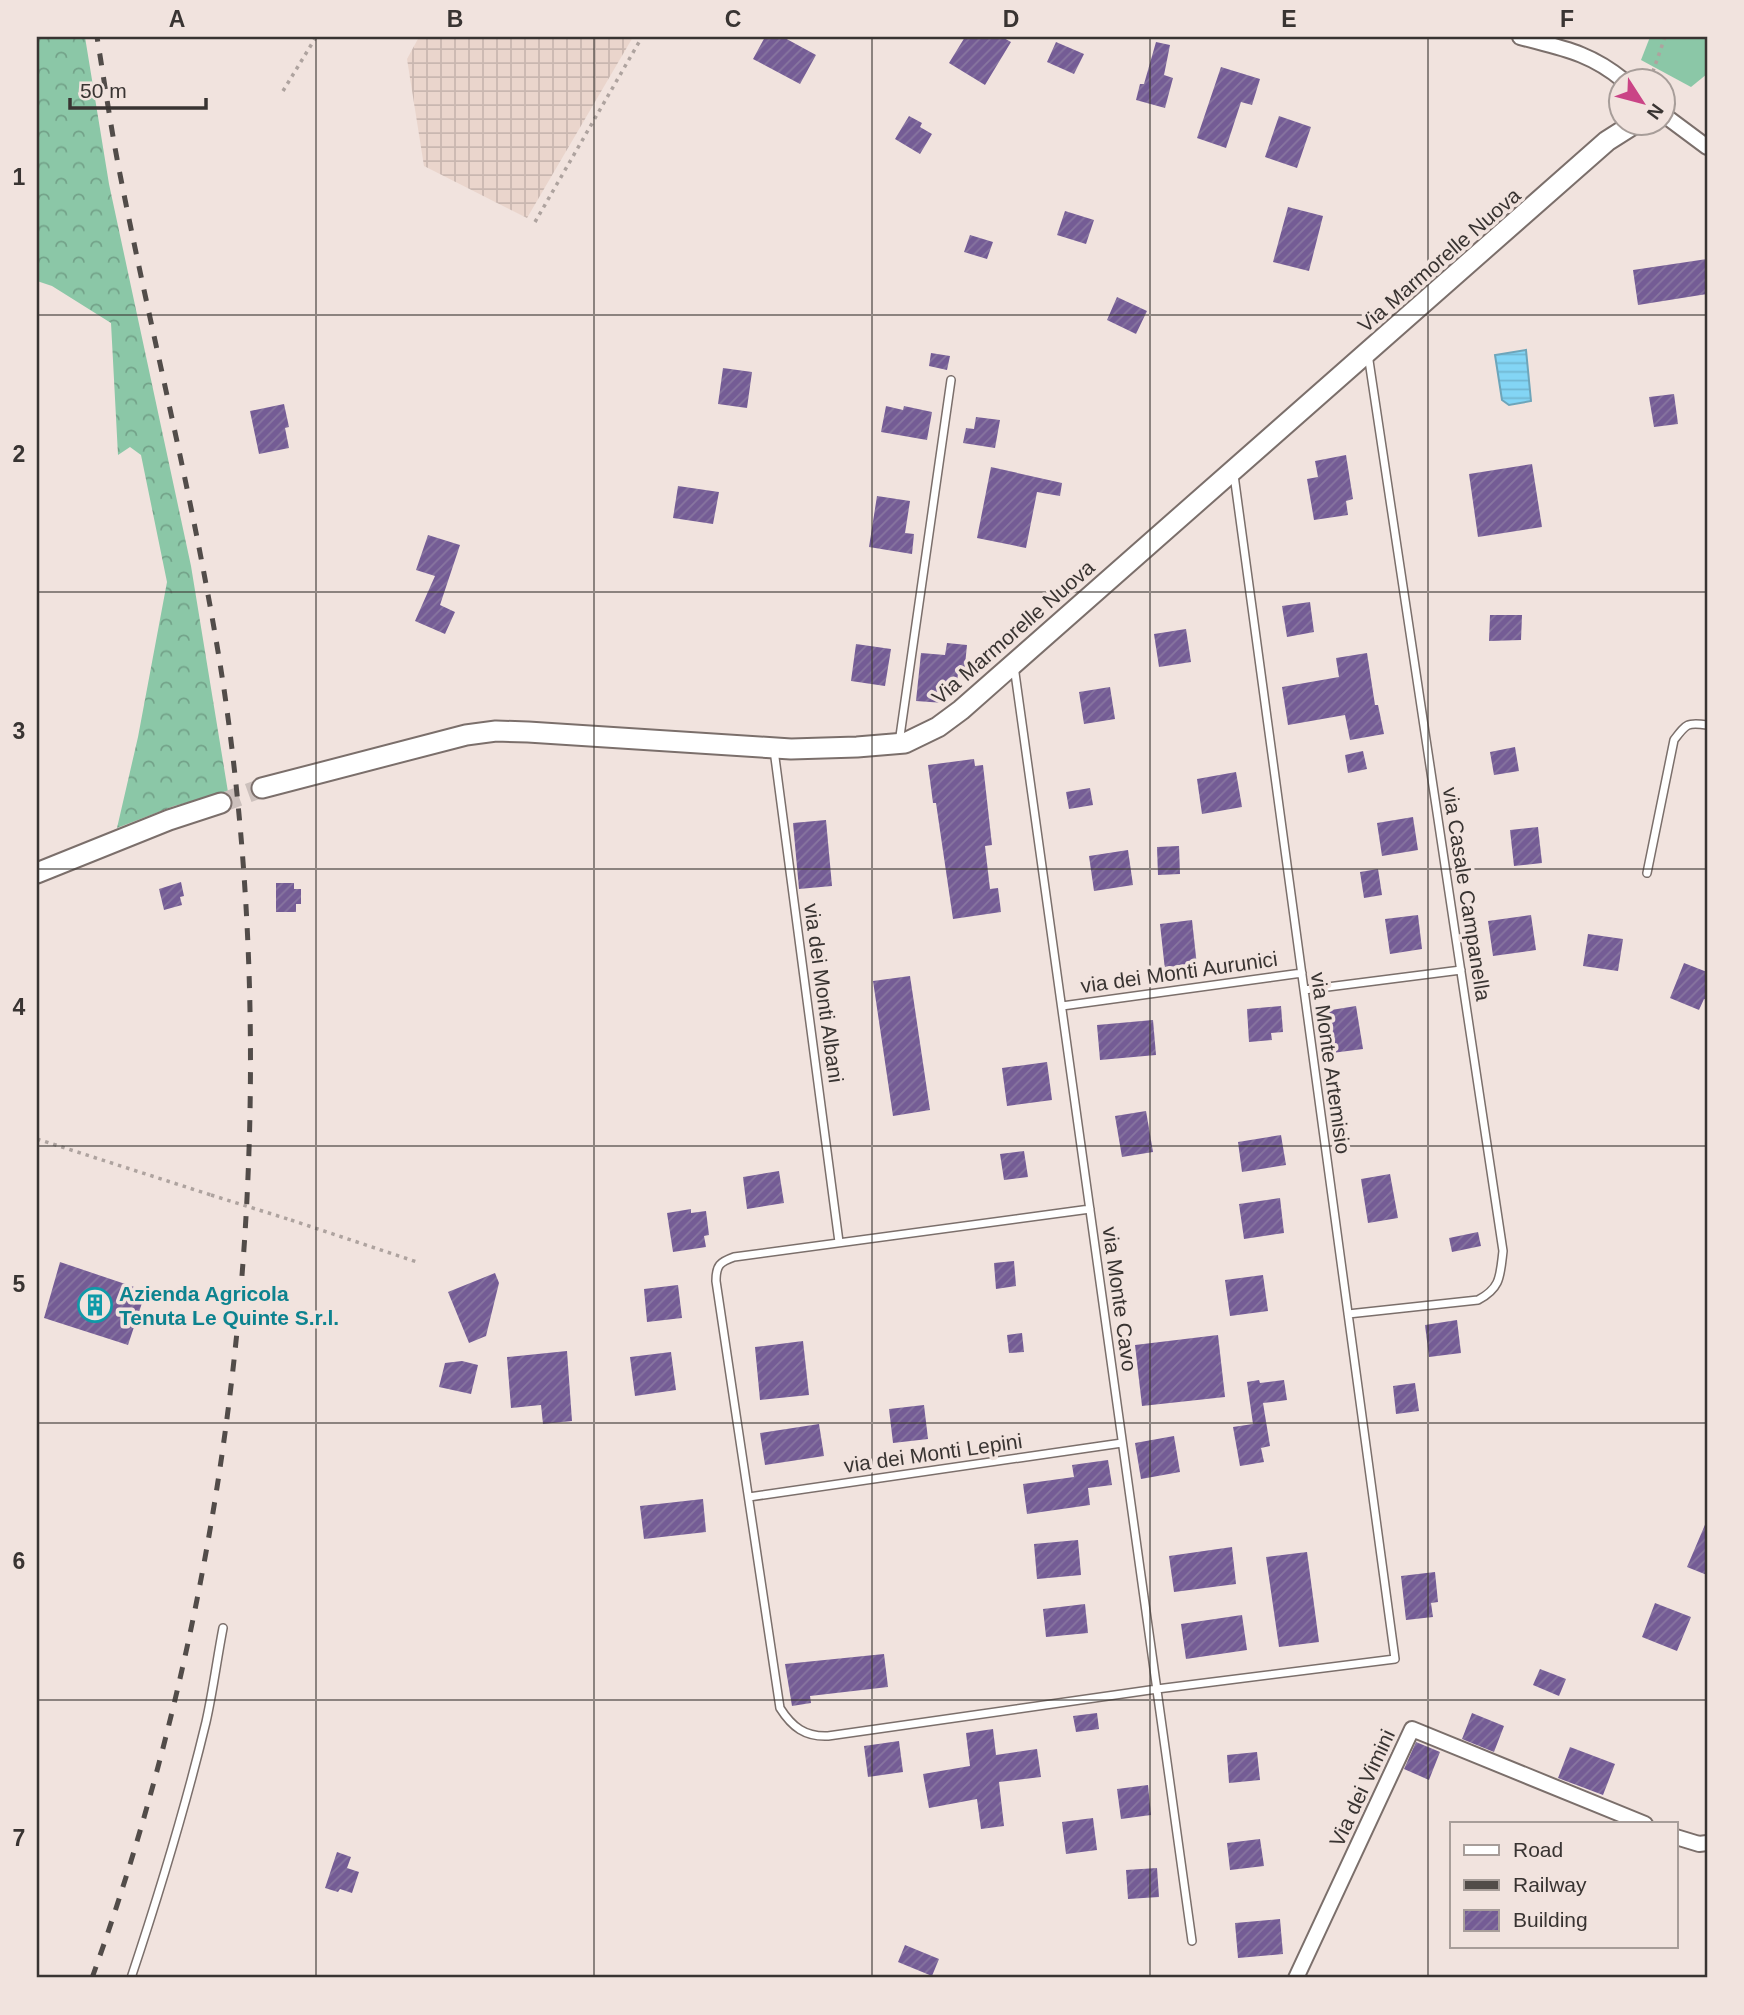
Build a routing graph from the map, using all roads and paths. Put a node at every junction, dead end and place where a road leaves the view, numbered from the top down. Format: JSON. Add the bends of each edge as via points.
{"nodes":[{"id":1,"x":316,"y":37,"type":"edge"},
{"id":2,"x":642,"y":37,"type":"edge"},
{"id":3,"x":1520,"y":37,"type":"edge"},
{"id":4,"x":1665,"y":37,"type":"edge"},
{"id":5,"x":1655,"y":66,"type":"edge"},
{"id":6,"x":1608,"y":68,"type":"edge"},
{"id":7,"x":283,"y":91,"type":"dead end"},
{"id":8,"x":1678,"y":125,"type":"edge"},
{"id":9,"x":1615,"y":136,"type":"edge"},
{"id":10,"x":1707,"y":147,"type":"edge"},
{"id":11,"x":535,"y":222,"type":"dead end"},
{"id":12,"x":1368,"y":353,"type":"junction"},
{"id":13,"x":951,"y":380,"type":"dead end"},
{"id":14,"x":1234,"y":471,"type":"junction"},
{"id":15,"x":1014,"y":662,"type":"junction"},
{"id":16,"x":1707,"y":725,"type":"edge"},
{"id":17,"x":899,"y":744,"type":"junction"},
{"id":18,"x":774,"y":748,"type":"junction"},
{"id":19,"x":262,"y":788,"type":"tunnel mouth"},
{"id":20,"x":221,"y":803,"type":"tunnel mouth"},
{"id":21,"x":37,"y":873,"type":"edge"},
{"id":22,"x":1647,"y":873,"type":"dead end"},
{"id":23,"x":1461,"y":970,"type":"junction"},
{"id":24,"x":1302,"y":973,"type":"junction"},
{"id":25,"x":1304,"y":990,"type":"junction"},
{"id":26,"x":1062,"y":1006,"type":"junction"},
{"id":27,"x":37,"y":1139,"type":"edge"},
{"id":28,"x":1090,"y":1209,"type":"junction"},
{"id":29,"x":839,"y":1242,"type":"junction"},
{"id":30,"x":417,"y":1262,"type":"dead end"},
{"id":31,"x":1348,"y":1314,"type":"junction"},
{"id":32,"x":1122,"y":1443,"type":"junction"},
{"id":33,"x":749,"y":1497,"type":"junction"},
{"id":34,"x":223,"y":1628,"type":"dead end"},
{"id":35,"x":1157,"y":1689,"type":"junction"},
{"id":36,"x":1640,"y":1822,"type":"edge"},
{"id":37,"x":1678,"y":1838,"type":"edge"},
{"id":38,"x":1707,"y":1843,"type":"edge"},
{"id":39,"x":1192,"y":1941,"type":"dead end"},
{"id":40,"x":131,"y":1978,"type":"edge"},
{"id":41,"x":1296,"y":1978,"type":"edge"}],
"edges":[{"from":1,"to":7,"type":"path"},
{"from":2,"to":11,"type":"path"},
{"from":3,"to":6,"type":"street","via":[[1583,53]]},
{"from":4,"to":5,"type":"path"},
{"from":8,"to":10,"type":"street"},
{"from":9,"to":12,"type":"street","name":"Via Marmorelle Nuova"},
{"from":12,"to":14,"type":"street","name":"Via Marmorelle Nuova"},
{"from":12,"to":23,"type":"lane","name":"via Casale Campanella"},
{"from":13,"to":17,"type":"lane"},
{"from":14,"to":15,"type":"street","name":"Via Marmorelle Nuova"},
{"from":14,"to":24,"type":"lane","name":"via Monte Artemisio"},
{"from":15,"to":17,"type":"street","name":"Via Marmorelle Nuova","via":[[938,727]]},
{"from":15,"to":26,"type":"lane","name":"via Monte Cavo"},
{"from":16,"to":22,"type":"lane","via":[[1691,723],[1674,740]]},
{"from":17,"to":18,"type":"street","name":"Via Marmorelle Nuova"},
{"from":18,"to":19,"type":"street","name":"Via Marmorelle Nuova","via":[[496,731],[447,739]]},
{"from":18,"to":29,"type":"lane","name":"via dei Monti Albani"},
{"from":20,"to":21,"type":"street"},
{"from":23,"to":25,"type":"lane","name":"via dei Monti Aurunici"},
{"from":23,"to":31,"type":"lane","name":"via Casale Campanella","via":[[1503,1251],[1500,1278],[1492,1293],[1478,1300]]},
{"from":24,"to":25,"type":"lane","name":"via Monte Artemisio"},
{"from":24,"to":26,"type":"lane","name":"via dei Monti Aurunici"},
{"from":25,"to":31,"type":"lane","name":"via Monte Artemisio"},
{"from":26,"to":28,"type":"lane","name":"via Monte Cavo"},
{"from":27,"to":30,"type":"path","bridge":true},
{"from":28,"to":29,"type":"lane"},
{"from":28,"to":32,"type":"lane","name":"via Monte Cavo"},
{"from":29,"to":33,"type":"lane","via":[[734,1256],[716,1268]]},
{"from":31,"to":35,"type":"lane","name":"via Monte Artemisio","via":[[1395,1659]]},
{"from":32,"to":33,"type":"lane","name":"via dei Monti Lepini"},
{"from":32,"to":35,"type":"lane","name":"via Monte Cavo"},
{"from":33,"to":35,"type":"lane","via":[[780,1708],[801,1731],[828,1736]]},
{"from":34,"to":40,"type":"lane","via":[[190,1784]]},
{"from":35,"to":39,"type":"lane","name":"via Monte Cavo"},
{"from":36,"to":41,"type":"street","name":"Via dei Vimini","via":[[1412,1730]]},
{"from":37,"to":38,"type":"street"}]}
